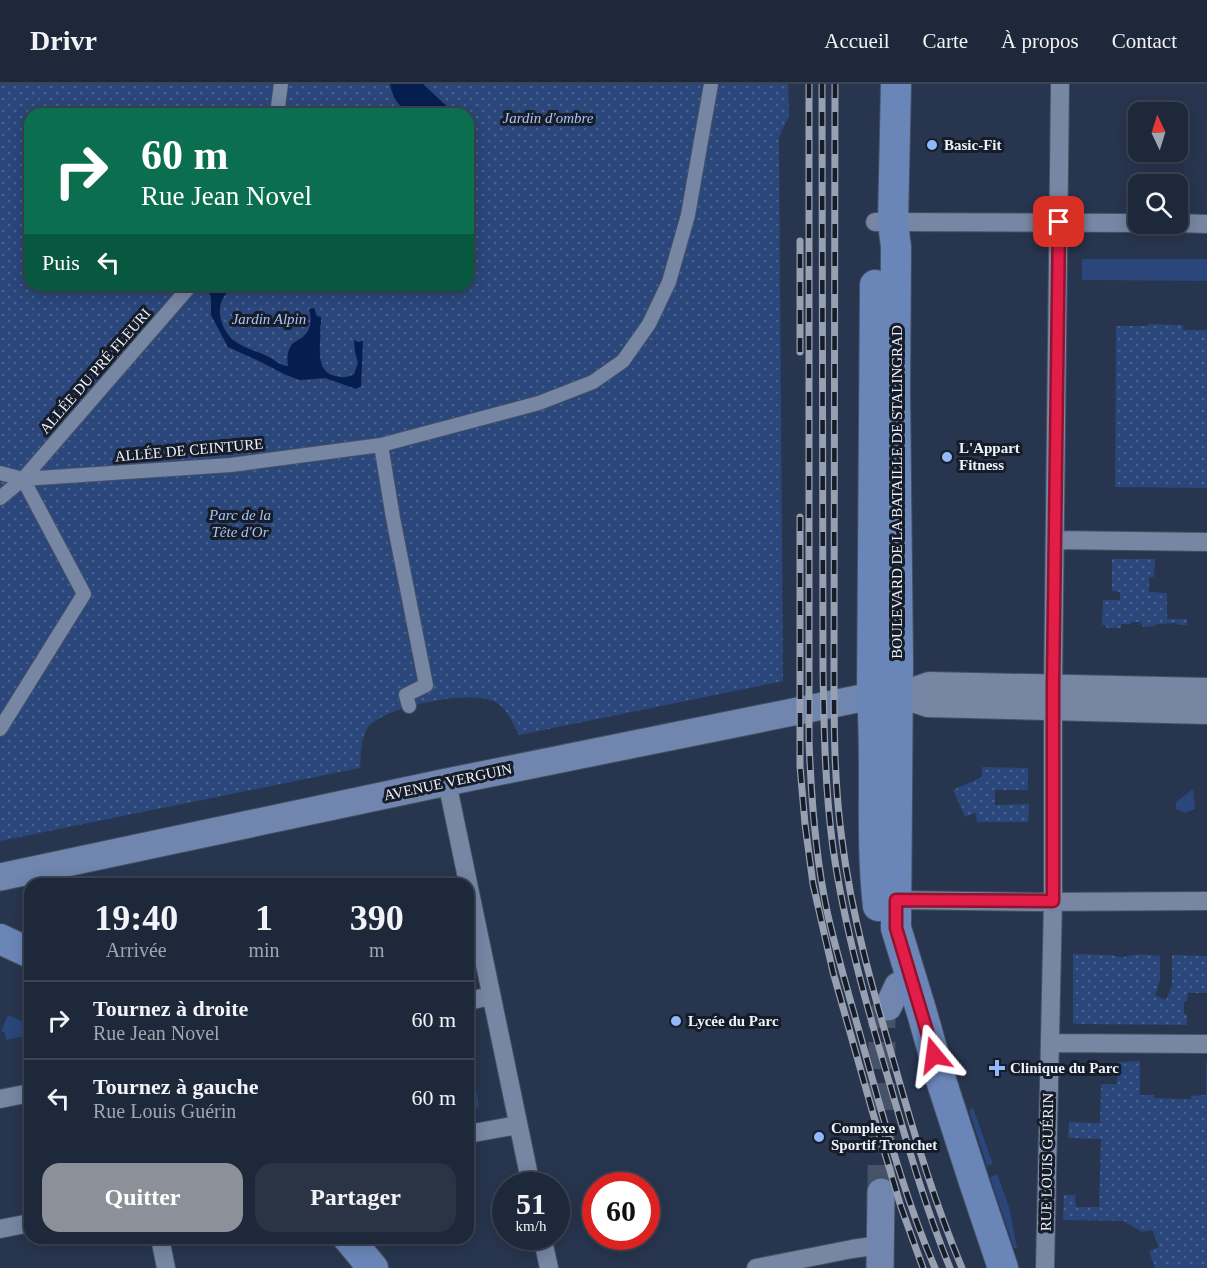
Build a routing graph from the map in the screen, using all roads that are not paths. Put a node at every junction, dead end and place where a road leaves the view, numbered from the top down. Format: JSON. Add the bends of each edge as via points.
{"nodes":[{"id":1,"x":281,"y":84,"type":"edge"},
{"id":2,"x":711,"y":84,"type":"edge"},
{"id":3,"x":876,"y":84,"type":"edge"},
{"id":4,"x":896,"y":84,"type":"edge"},
{"id":5,"x":1060,"y":84,"type":"edge"},
{"id":6,"x":278,"y":108,"type":"edge"},
{"id":7,"x":1059,"y":222,"type":"junction"},
{"id":8,"x":884,"y":223,"type":"junction"},
{"id":9,"x":1128,"y":223,"type":"edge"},
{"id":10,"x":1188,"y":224,"type":"edge"},
{"id":11,"x":1207,"y":224,"type":"edge"},
{"id":12,"x":186,"y":291,"type":"edge"},
{"id":13,"x":381,"y":445,"type":"junction"},
{"id":14,"x":0,"y":473,"type":"edge"},
{"id":15,"x":23,"y":479,"type":"junction"},
{"id":16,"x":0,"y":498,"type":"edge"},
{"id":17,"x":1054,"y":540,"type":"junction"},
{"id":18,"x":1207,"y":542,"type":"edge"},
{"id":19,"x":1207,"y":690,"type":"edge"},
{"id":20,"x":885,"y":696,"type":"junction"},
{"id":21,"x":1053,"y":698,"type":"junction"},
{"id":22,"x":409,"y":706,"type":"dead end"},
{"id":23,"x":1207,"y":712,"type":"edge"},
{"id":24,"x":0,"y":729,"type":"edge"},
{"id":25,"x":447,"y":782,"type":"junction"},
{"id":26,"x":54,"y":876,"type":"edge"},
{"id":27,"x":0,"y":877,"type":"edge"},
{"id":28,"x":467,"y":878,"type":"edge"},
{"id":29,"x":886,"y":893,"type":"junction"},
{"id":30,"x":1053,"y":901,"type":"junction"},
{"id":31,"x":1207,"y":901,"type":"edge"},
{"id":32,"x":474,"y":913,"type":"edge"},
{"id":33,"x":0,"y":939,"type":"edge"},
{"id":34,"x":24,"y":950,"type":"edge"},
{"id":35,"x":491,"y":996,"type":"junction"},
{"id":36,"x":474,"y":999,"type":"edge"},
{"id":37,"x":1050,"y":1043,"type":"junction"},
{"id":38,"x":1207,"y":1044,"type":"edge"},
{"id":39,"x":24,"y":1094,"type":"edge"},
{"id":40,"x":0,"y":1099,"type":"edge"},
{"id":41,"x":518,"y":1125,"type":"junction"},
{"id":42,"x":474,"y":1133,"type":"edge"},
{"id":43,"x":528,"y":1172,"type":"edge"},
{"id":44,"x":881,"y":1192,"type":"tunnel mouth"},
{"id":45,"x":24,"y":1224,"type":"edge"},
{"id":46,"x":0,"y":1229,"type":"edge"},
{"id":47,"x":161,"y":1244,"type":"edge"},
{"id":48,"x":353,"y":1244,"type":"edge"},
{"id":49,"x":545,"y":1250,"type":"edge"},
{"id":50,"x":880,"y":1257,"type":"edge"},
{"id":51,"x":166,"y":1268,"type":"edge"},
{"id":52,"x":373,"y":1268,"type":"edge"},
{"id":53,"x":549,"y":1268,"type":"edge"},
{"id":54,"x":756,"y":1268,"type":"edge"},
{"id":55,"x":984,"y":1268,"type":"edge"},
{"id":56,"x":1003,"y":1268,"type":"edge"},
{"id":57,"x":1045,"y":1268,"type":"edge"}],
"edges":[{"from":1,"to":6,"type":"street"},
{"from":2,"to":13,"type":"street","name":"ALLÉE DE CEINTURE","via":[[688,215],[669,282],[649,324],[623,361],[593,381],[539,403]]},
{"from":3,"to":8,"type":"main road","name":"BOULEVARD DE LA BATAILLE DE STALINGRAD"},
{"from":4,"to":8,"type":"main road","name":"BOULEVARD DE LA BATAILLE DE STALINGRAD"},
{"from":5,"to":7,"type":"street","name":"RUE LOUIS GUÉRIN"},
{"from":7,"to":8,"type":"street"},
{"from":7,"to":9,"type":"street"},
{"from":7,"to":17,"type":"street","name":"RUE LOUIS GUÉRIN"},
{"from":8,"to":20,"type":"main road","name":"BOULEVARD DE LA BATAILLE DE STALINGRAD","via":[[896,247]]},
{"from":10,"to":11,"type":"street"},
{"from":12,"to":15,"type":"street","name":"ALLÉE DU PRÉ FLEURI"},
{"from":13,"to":15,"type":"street","name":"ALLÉE DE CEINTURE","via":[[231,465]]},
{"from":13,"to":22,"type":"street","via":[[426,685],[406,695]]},
{"from":14,"to":15,"type":"street","name":"ALLÉE DE CEINTURE"},
{"from":15,"to":16,"type":"street","name":"ALLÉE DU PRÉ FLEURI"},
{"from":15,"to":24,"type":"street","via":[[84,594]]},
{"from":17,"to":18,"type":"street"},
{"from":17,"to":21,"type":"street","name":"RUE LOUIS GUÉRIN"},
{"from":19,"to":21,"type":"street"},
{"from":20,"to":21,"type":"street","via":[[928,705]]},
{"from":20,"to":25,"type":"main road","name":"AVENUE VERGUIN"},
{"from":20,"to":29,"type":"main road","name":"BOULEVARD DE LA BATAILLE DE STALINGRAD"},
{"from":21,"to":23,"type":"street"},
{"from":21,"to":30,"type":"street","name":"RUE LOUIS GUÉRIN"},
{"from":25,"to":26,"type":"main road","name":"AVENUE VERGUIN"},
{"from":25,"to":28,"type":"street"},
{"from":26,"to":27,"type":"main road","name":"AVENUE VERGUIN"},
{"from":29,"to":30,"type":"street"},
{"from":29,"to":55,"type":"main road","via":[[883,934],[893,996],[906,1016]]},
{"from":29,"to":56,"type":"main road","via":[[941,1080]]},
{"from":30,"to":31,"type":"street"},
{"from":30,"to":37,"type":"street","name":"RUE LOUIS GUÉRIN"},
{"from":32,"to":35,"type":"street"},
{"from":33,"to":34,"type":"main road"},
{"from":35,"to":36,"type":"street"},
{"from":35,"to":41,"type":"street"},
{"from":37,"to":38,"type":"street"},
{"from":37,"to":57,"type":"street","name":"RUE LOUIS GUÉRIN"},
{"from":39,"to":40,"type":"street"},
{"from":41,"to":42,"type":"street"},
{"from":41,"to":43,"type":"street"},
{"from":44,"to":50,"type":"main road"},
{"from":45,"to":46,"type":"street"},
{"from":47,"to":51,"type":"street"},
{"from":48,"to":52,"type":"main road"},
{"from":49,"to":53,"type":"street"},
{"from":50,"to":54,"type":"street","via":[[852,1249]]}]}
